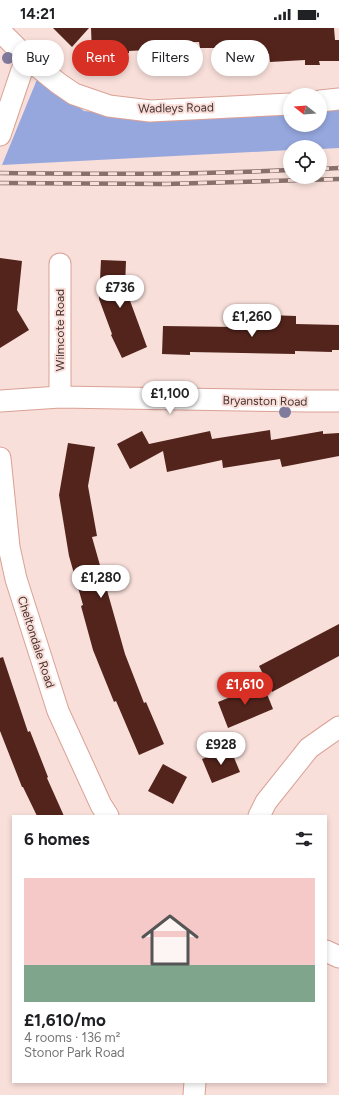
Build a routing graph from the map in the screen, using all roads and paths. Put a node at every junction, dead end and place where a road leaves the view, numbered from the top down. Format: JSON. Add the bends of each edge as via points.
{"nodes":[{"id":1,"x":0,"y":31,"type":"edge"},
{"id":2,"x":12,"y":43,"type":"edge"},
{"id":3,"x":20,"y":76,"type":"edge"},
{"id":4,"x":49,"y":76,"type":"edge"},
{"id":5,"x":339,"y":99,"type":"edge"},
{"id":6,"x":327,"y":100,"type":"edge"},
{"id":7,"x":283,"y":104,"type":"edge"},
{"id":8,"x":0,"y":135,"type":"edge"},
{"id":9,"x":60,"y":264,"type":"dead end"},
{"id":10,"x":60,"y":397,"type":"junction"},
{"id":11,"x":0,"y":400,"type":"edge"},
{"id":12,"x":339,"y":400,"type":"edge"},
{"id":13,"x":0,"y":458,"type":"edge"},
{"id":14,"x":339,"y":727,"type":"edge"},
{"id":15,"x":107,"y":815,"type":"edge"},
{"id":16,"x":260,"y":815,"type":"edge"},
{"id":17,"x":327,"y":951,"type":"edge"},
{"id":18,"x":339,"y":957,"type":"edge"},
{"id":19,"x":195,"y":1083,"type":"edge"},
{"id":20,"x":194,"y":1095,"type":"edge"}],
"edges":[{"from":1,"to":2,"type":"street","name":"Wadleys Road"},
{"from":3,"to":8,"type":"street"},
{"from":4,"to":7,"type":"street","name":"Wadleys Road","via":[[74,94],[109,106],[150,111]]},
{"from":5,"to":6,"type":"street"},
{"from":9,"to":10,"type":"street","name":"Wilmcote Road"},
{"from":10,"to":11,"type":"street","name":"Bryanston Road"},
{"from":10,"to":12,"type":"street","name":"Bryanston Road"},
{"from":13,"to":15,"type":"street","name":"Cheltondale Road","via":[[9,547],[16,579],[58,711]]},
{"from":14,"to":16,"type":"street","via":[[309,748],[266,802]]},
{"from":17,"to":18,"type":"street"},
{"from":19,"to":20,"type":"street"}]}
